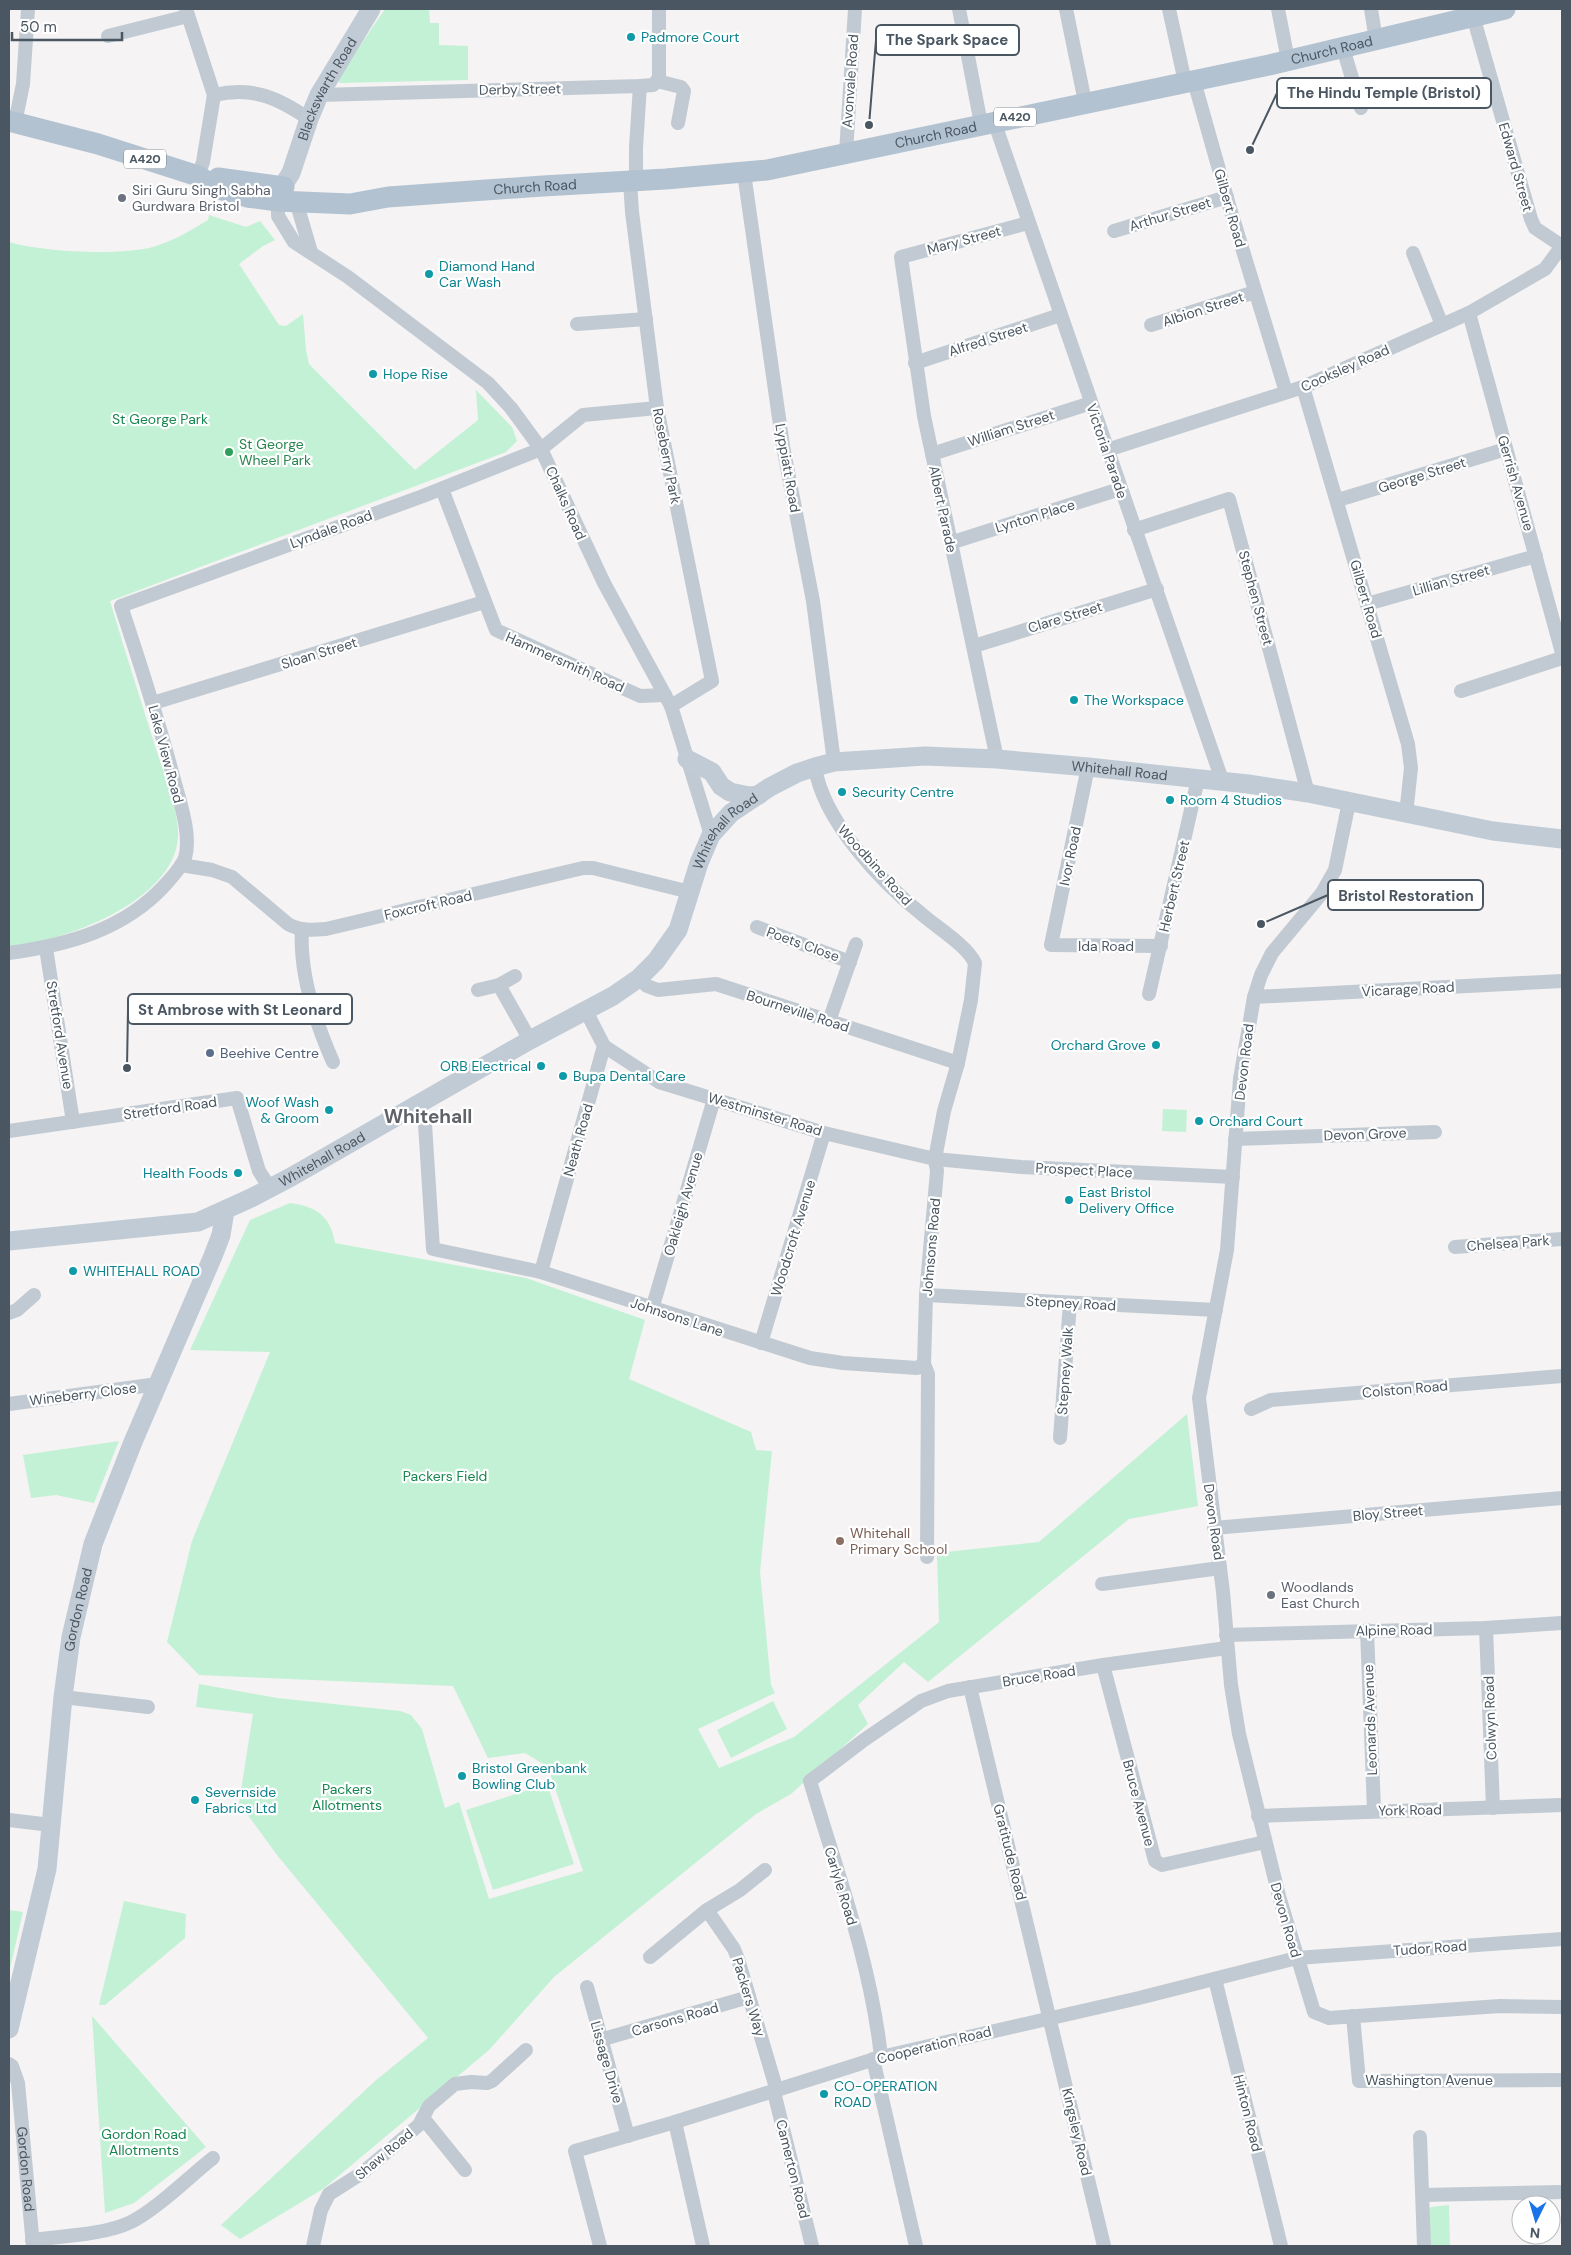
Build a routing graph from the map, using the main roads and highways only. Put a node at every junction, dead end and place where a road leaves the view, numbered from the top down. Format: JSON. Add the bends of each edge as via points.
{"nodes":[{"id":1,"x":371,"y":9,"type":"edge"},
{"id":2,"x":1505,"y":9,"type":"edge"},
{"id":3,"x":1465,"y":15,"type":"edge"},
{"id":4,"x":12,"y":122,"type":"edge"},
{"id":5,"x":288,"y":190,"type":"junction"},
{"id":6,"x":687,"y":759,"type":"road end"},
{"id":7,"x":759,"y":795,"type":"junction"},
{"id":8,"x":1562,"y":839,"type":"edge"},
{"id":9,"x":225,"y":1211,"type":"junction"},
{"id":10,"x":9,"y":1242,"type":"edge"},
{"id":11,"x":9,"y":2028,"type":"edge"}],
"edges":[{"from":1,"to":5,"type":"main road","name":"Blackswarth Road","via":[[319,95]]},
{"from":2,"to":3,"type":"main road","name":"Church Road","number":"A420"},
{"from":3,"to":5,"type":"main road","name":"Church Road","number":"A420","via":[[1343,48],[744,173],[388,197],[340,190]]},
{"from":4,"to":5,"type":"main road","name":"Church Road","number":"A420","via":[[98,144],[198,176],[222,190],[248,197]]},
{"from":6,"to":7,"type":"main road","via":[[712,772],[721,786],[730,792]]},
{"from":7,"to":8,"type":"main road","name":"Whitehall Road","via":[[797,773],[824,764],[925,756],[997,758],[1222,780],[1308,793],[1493,831]]},
{"from":7,"to":9,"type":"main road","name":"Whitehall Road","via":[[731,813],[711,835],[678,930],[639,978],[613,996]]},
{"from":9,"to":10,"type":"main road","name":"Whitehall Road","via":[[198,1222]]},
{"from":9,"to":11,"type":"main road","name":"Gordon Road","via":[[213,1256],[93,1544],[77,1607],[63,1698],[47,1869]]}]}
